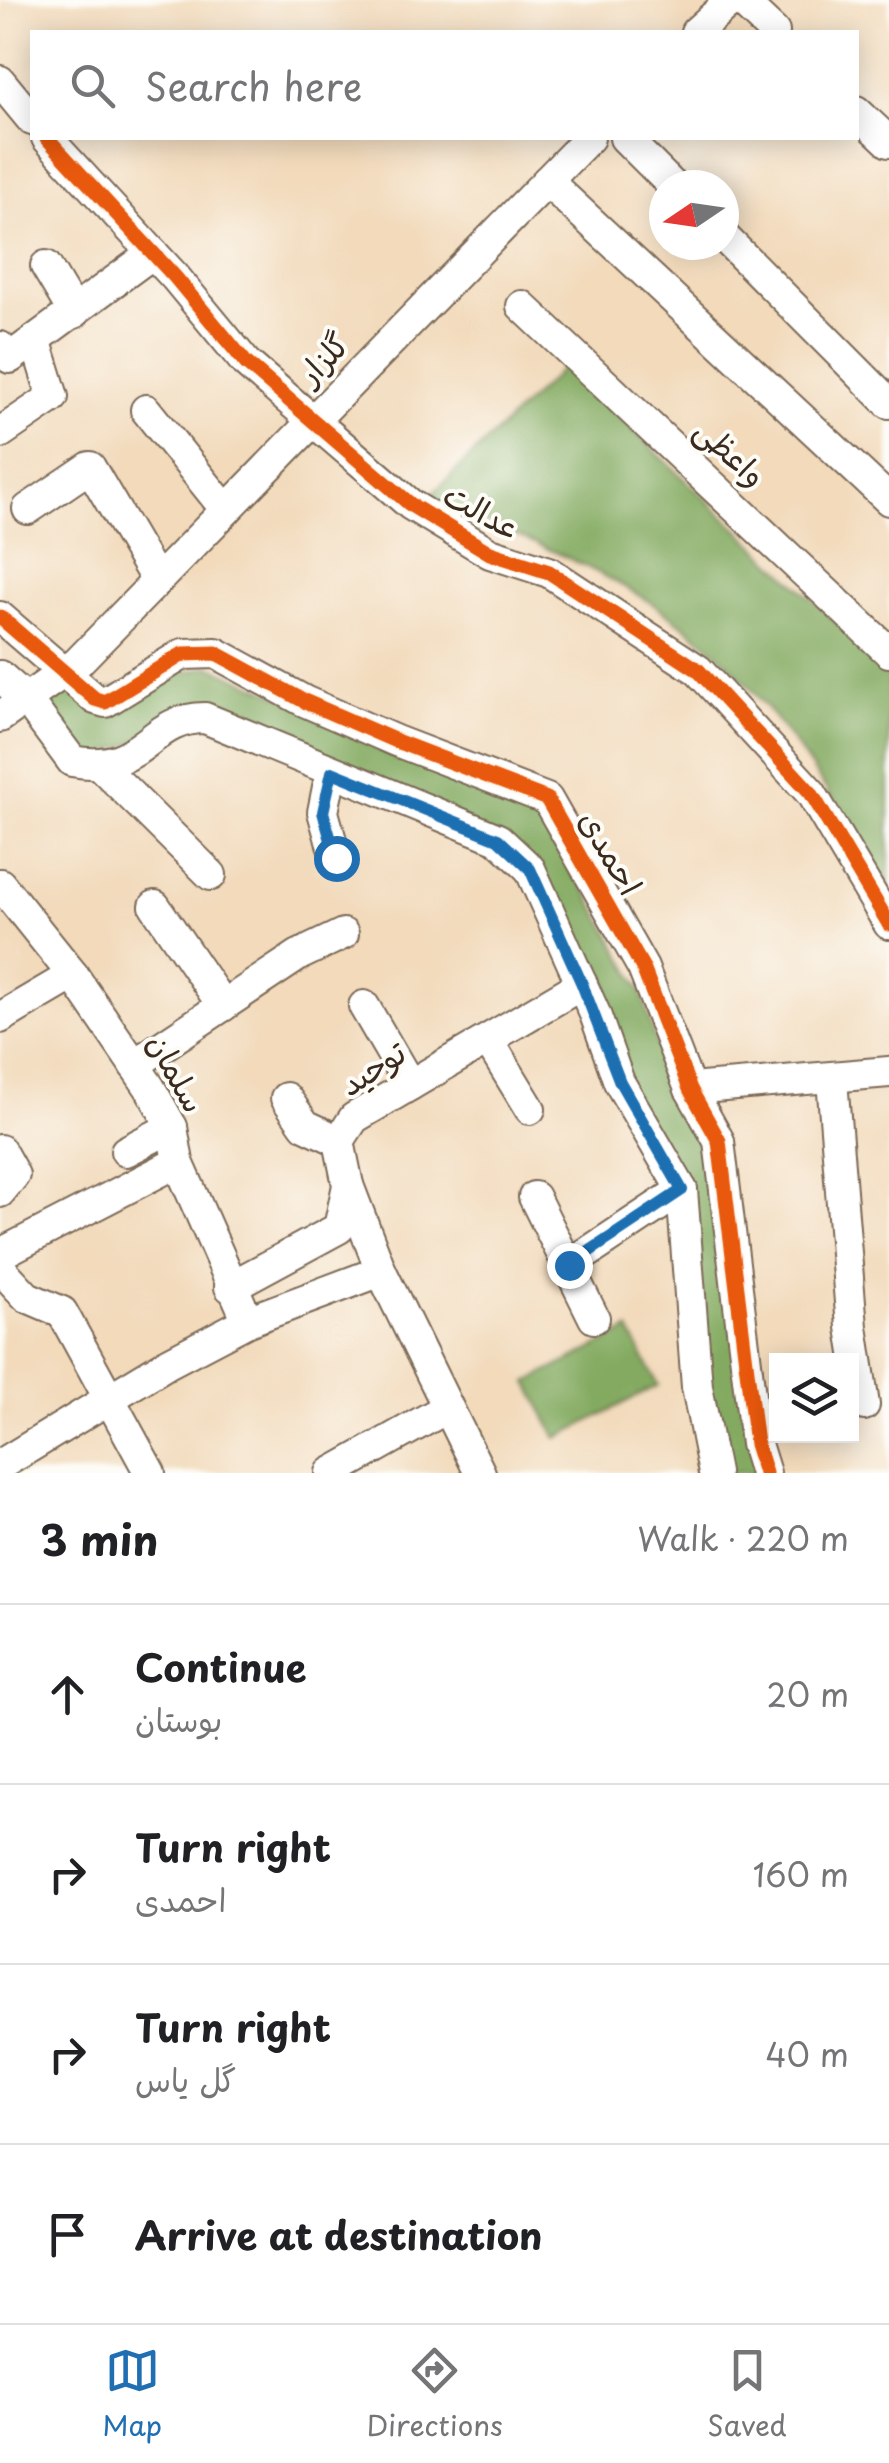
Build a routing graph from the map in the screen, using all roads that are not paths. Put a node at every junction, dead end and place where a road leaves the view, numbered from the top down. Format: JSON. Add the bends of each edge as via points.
{"nodes":[{"id":1,"x":732,"y":0,"type":"edge"},
{"id":2,"x":740,"y":0,"type":"edge"},
{"id":3,"x":698,"y":30,"type":"edge"},
{"id":4,"x":772,"y":30,"type":"edge"},
{"id":5,"x":0,"y":81,"type":"edge"},
{"id":6,"x":859,"y":114,"type":"edge"},
{"id":7,"x":30,"y":118,"type":"edge"},
{"id":8,"x":49,"y":140,"type":"edge"},
{"id":9,"x":588,"y":140,"type":"edge"},
{"id":10,"x":627,"y":140,"type":"edge"},
{"id":11,"x":889,"y":142,"type":"edge"},
{"id":12,"x":657,"y":170,"type":"edge"},
{"id":13,"x":546,"y":181,"type":"junction"},
{"id":14,"x":739,"y":252,"type":"edge"},
{"id":15,"x":153,"y":253,"type":"junction"},
{"id":16,"x":46,"y":266,"type":"dead end"},
{"id":17,"x":522,"y":306,"type":"dead end"},
{"id":18,"x":74,"y":312,"type":"junction"},
{"id":19,"x":36,"y":342,"type":"junction"},
{"id":20,"x":0,"y":347,"type":"edge"},
{"id":21,"x":888,"y":401,"type":"edge"},
{"id":22,"x":146,"y":410,"type":"dead end"},
{"id":23,"x":314,"y":420,"type":"junction"},
{"id":24,"x":0,"y":433,"type":"edge"},
{"id":25,"x":889,"y":500,"type":"edge"},
{"id":26,"x":28,"y":508,"type":"dead end"},
{"id":27,"x":226,"y":510,"type":"junction"},
{"id":28,"x":157,"y":581,"type":"junction"},
{"id":29,"x":0,"y":617,"type":"edge"},
{"id":30,"x":889,"y":652,"type":"edge"},
{"id":31,"x":67,"y":673,"type":"junction"},
{"id":32,"x":0,"y":676,"type":"edge"},
{"id":33,"x":26,"y":698,"type":"junction"},
{"id":34,"x":0,"y":718,"type":"edge"},
{"id":35,"x":102,"y":767,"type":"junction"},
{"id":36,"x":332,"y":772,"type":"junction"},
{"id":37,"x":336,"y":858,"type":"dead end"},
{"id":38,"x":211,"y":875,"type":"dead end"},
{"id":39,"x":0,"y":884,"type":"edge"},
{"id":40,"x":156,"y":906,"type":"dead end"},
{"id":41,"x":889,"y":924,"type":"edge"},
{"id":42,"x":343,"y":934,"type":"dead end"},
{"id":43,"x":73,"y":975,"type":"junction"},
{"id":44,"x":582,"y":984,"type":"junction"},
{"id":45,"x":224,"y":1006,"type":"junction"},
{"id":46,"x":364,"y":1006,"type":"dead end"},
{"id":47,"x":0,"y":1018,"type":"edge"},
{"id":48,"x":488,"y":1040,"type":"junction"},
{"id":49,"x":134,"y":1064,"type":"junction"},
{"id":50,"x":889,"y":1072,"type":"edge"},
{"id":51,"x":832,"y":1080,"type":"junction"},
{"id":52,"x":410,"y":1085,"type":"junction"},
{"id":53,"x":690,"y":1089,"type":"junction"},
{"id":54,"x":286,"y":1098,"type":"dead end"},
{"id":55,"x":530,"y":1109,"type":"dead end"},
{"id":56,"x":172,"y":1127,"type":"junction"},
{"id":57,"x":338,"y":1140,"type":"junction"},
{"id":58,"x":0,"y":1150,"type":"edge"},
{"id":59,"x":126,"y":1152,"type":"dead end"},
{"id":60,"x":178,"y":1162,"type":"junction"},
{"id":61,"x":348,"y":1185,"type":"junction"},
{"id":62,"x":682,"y":1190,"type":"junction"},
{"id":63,"x":0,"y":1192,"type":"edge"},
{"id":64,"x":534,"y":1197,"type":"dead end"},
{"id":65,"x":0,"y":1254,"type":"edge"},
{"id":66,"x":569,"y":1265,"type":"junction"},
{"id":67,"x":0,"y":1268,"type":"edge"},
{"id":68,"x":380,"y":1272,"type":"junction"},
{"id":69,"x":230,"y":1288,"type":"junction"},
{"id":70,"x":594,"y":1318,"type":"dead end"},
{"id":71,"x":248,"y":1321,"type":"junction"},
{"id":72,"x":111,"y":1398,"type":"junction"},
{"id":73,"x":864,"y":1406,"type":"dead end"},
{"id":74,"x":446,"y":1409,"type":"junction"},
{"id":75,"x":0,"y":1464,"type":"edge"},
{"id":76,"x":150,"y":1473,"type":"edge"},
{"id":77,"x":331,"y":1473,"type":"edge"},
{"id":78,"x":480,"y":1473,"type":"edge"},
{"id":79,"x":714,"y":1473,"type":"edge"},
{"id":80,"x":764,"y":1473,"type":"edge"}],
"edges":[{"from":1,"to":3,"type":"street"},
{"from":2,"to":4,"type":"street"},
{"from":5,"to":7,"type":"street"},
{"from":6,"to":11,"type":"street"},
{"from":8,"to":15,"type":"street","name":"عدالت"},
{"from":9,"to":13,"type":"street","name":"گلزار"},
{"from":10,"to":12,"type":"street"},
{"from":13,"to":23,"type":"street","name":"گلزار"},
{"from":13,"to":25,"type":"street"},
{"from":14,"to":21,"type":"street"},
{"from":15,"to":18,"type":"street"},
{"from":15,"to":23,"type":"street","name":"عدالت","via":[[246,363]]},
{"from":16,"to":18,"type":"street"},
{"from":17,"to":30,"type":"street","name":"واعظی"},
{"from":18,"to":19,"type":"street"},
{"from":19,"to":20,"type":"street","via":[[10,358]]},
{"from":19,"to":24,"type":"street","via":[[53,397]]},
{"from":22,"to":27,"type":"street"},
{"from":23,"to":27,"type":"street","name":"گلزار"},
{"from":23,"to":41,"type":"street","name":"عدالت","via":[[411,505],[490,553],[549,572],[698,670],[811,793]]},
{"from":26,"to":28,"type":"street","via":[[90,467]]},
{"from":27,"to":28,"type":"street","name":"گلزار"},
{"from":28,"to":31,"type":"street","name":"گلزار"},
{"from":29,"to":31,"type":"street","name":"احمدی"},
{"from":31,"to":33,"type":"street","name":"گلزار"},
{"from":31,"to":53,"type":"street","name":"احمدی","via":[[105,702],[183,654],[216,653],[396,742],[547,799],[643,968]]},
{"from":32,"to":33,"type":"street"},
{"from":33,"to":34,"type":"street"},
{"from":33,"to":35,"type":"street","via":[[72,761]]},
{"from":35,"to":36,"type":"street","via":[[182,718],[205,718]]},
{"from":35,"to":38,"type":"street"},
{"from":36,"to":37,"type":"street","via":[[323,812]]},
{"from":36,"to":44,"type":"street","via":[[498,839],[530,869]]},
{"from":39,"to":43,"type":"street","name":"سلمان"},
{"from":40,"to":45,"type":"street"},
{"from":42,"to":45,"type":"street"},
{"from":43,"to":47,"type":"street"},
{"from":43,"to":49,"type":"street","name":"سلمان"},
{"from":44,"to":48,"type":"street","name":"توحید"},
{"from":44,"to":62,"type":"street","via":[[620,1082]]},
{"from":45,"to":49,"type":"street"},
{"from":46,"to":52,"type":"street"},
{"from":48,"to":52,"type":"street","name":"توحید"},
{"from":48,"to":55,"type":"street"},
{"from":49,"to":56,"type":"street","name":"سلمان"},
{"from":50,"to":51,"type":"street"},
{"from":51,"to":53,"type":"street"},
{"from":51,"to":73,"type":"street"},
{"from":52,"to":57,"type":"street","name":"توحید","via":[[354,1118]]},
{"from":53,"to":80,"type":"street","name":"احمدی","via":[[720,1141]]},
{"from":54,"to":57,"type":"street","via":[[305,1125]]},
{"from":56,"to":59,"type":"street"},
{"from":56,"to":60,"type":"street","name":"سلمان"},
{"from":57,"to":61,"type":"street","name":"توحید"},
{"from":58,"to":63,"type":"street","via":[[14,1176]]},
{"from":60,"to":65,"type":"street"},
{"from":60,"to":69,"type":"street","name":"سلمان"},
{"from":61,"to":68,"type":"street"},
{"from":61,"to":69,"type":"street","name":"توحید","via":[[339,1228]]},
{"from":62,"to":66,"type":"street"},
{"from":62,"to":79,"type":"street","via":[[698,1386]]},
{"from":64,"to":66,"type":"street"},
{"from":66,"to":70,"type":"street"},
{"from":67,"to":72,"type":"street","via":[[27,1297],[62,1312]]},
{"from":68,"to":71,"type":"street"},
{"from":68,"to":74,"type":"street"},
{"from":69,"to":71,"type":"street","name":"سلمان"},
{"from":71,"to":72,"type":"street"},
{"from":72,"to":75,"type":"street"},
{"from":72,"to":76,"type":"street"},
{"from":74,"to":77,"type":"street"},
{"from":74,"to":78,"type":"street"}]}
